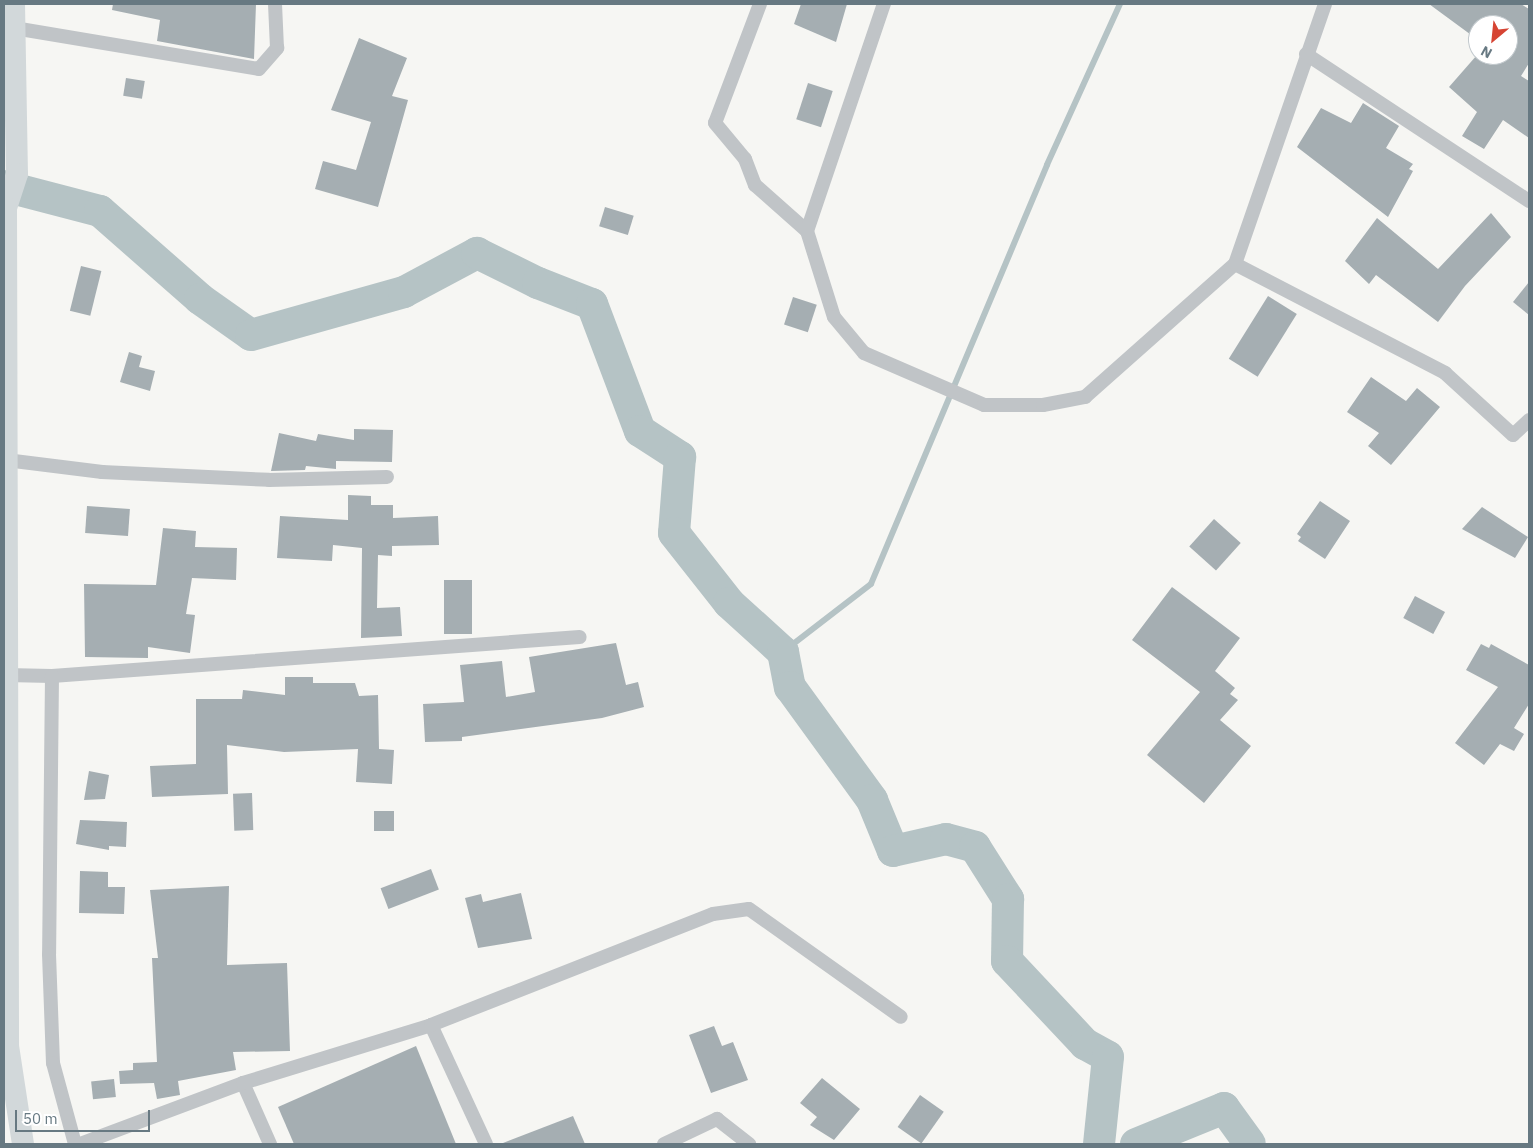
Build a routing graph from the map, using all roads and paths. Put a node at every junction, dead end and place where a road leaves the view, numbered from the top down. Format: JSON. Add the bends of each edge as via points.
{"nodes":[{"id":1,"x":14,"y":4,"type":"edge"},
{"id":2,"x":275,"y":4,"type":"edge"},
{"id":3,"x":760,"y":4,"type":"edge"},
{"id":4,"x":884,"y":4,"type":"edge"},
{"id":5,"x":1325,"y":4,"type":"edge"},
{"id":6,"x":14,"y":28,"type":"junction"},
{"id":7,"x":1306,"y":54,"type":"junction"},
{"id":8,"x":1529,"y":201,"type":"edge"},
{"id":9,"x":807,"y":232,"type":"junction"},
{"id":10,"x":1235,"y":264,"type":"junction"},
{"id":11,"x":1529,"y":420,"type":"edge"},
{"id":12,"x":6,"y":460,"type":"junction"},
{"id":13,"x":387,"y":477,"type":"dead end"},
{"id":14,"x":580,"y":637,"type":"dead end"},
{"id":15,"x":6,"y":675,"type":"junction"},
{"id":16,"x":52,"y":676,"type":"junction"},
{"id":17,"x":901,"y":1016,"type":"dead end"},
{"id":18,"x":432,"y":1025,"type":"junction"},
{"id":19,"x":243,"y":1083,"type":"junction"},
{"id":20,"x":4,"y":1114,"type":"edge"},
{"id":21,"x":10,"y":1144,"type":"edge"},
{"id":22,"x":23,"y":1144,"type":"edge"},
{"id":23,"x":75,"y":1144,"type":"edge"},
{"id":24,"x":80,"y":1144,"type":"edge"},
{"id":25,"x":270,"y":1144,"type":"edge"},
{"id":26,"x":486,"y":1144,"type":"edge"},
{"id":27,"x":664,"y":1144,"type":"edge"},
{"id":28,"x":749,"y":1144,"type":"edge"}],
"edges":[{"from":1,"to":6,"type":"main road"},
{"from":2,"to":6,"type":"street","via":[[277,48],[259,69]]},
{"from":3,"to":9,"type":"street","via":[[715,124],[745,159],[755,185]]},
{"from":4,"to":9,"type":"street"},
{"from":5,"to":7,"type":"street"},
{"from":6,"to":12,"type":"main road","via":[[17,174],[6,208]]},
{"from":7,"to":8,"type":"street"},
{"from":7,"to":10,"type":"street"},
{"from":9,"to":10,"type":"street","via":[[834,317],[864,353],[984,405],[1043,405],[1085,398]]},
{"from":10,"to":11,"type":"street","via":[[1445,373],[1513,436]]},
{"from":12,"to":13,"type":"street","via":[[102,472],[259,480]]},
{"from":12,"to":15,"type":"main road"},
{"from":14,"to":16,"type":"street"},
{"from":15,"to":16,"type":"street"},
{"from":15,"to":22,"type":"main road","via":[[8,1046]]},
{"from":16,"to":23,"type":"street","via":[[48,954],[53,1053]]},
{"from":17,"to":18,"type":"street","via":[[749,909],[713,914]]},
{"from":18,"to":19,"type":"street"},
{"from":18,"to":26,"type":"street"},
{"from":19,"to":24,"type":"street"},
{"from":19,"to":25,"type":"street"},
{"from":20,"to":21,"type":"main road"},
{"from":27,"to":28,"type":"street","via":[[717,1119]]}]}
